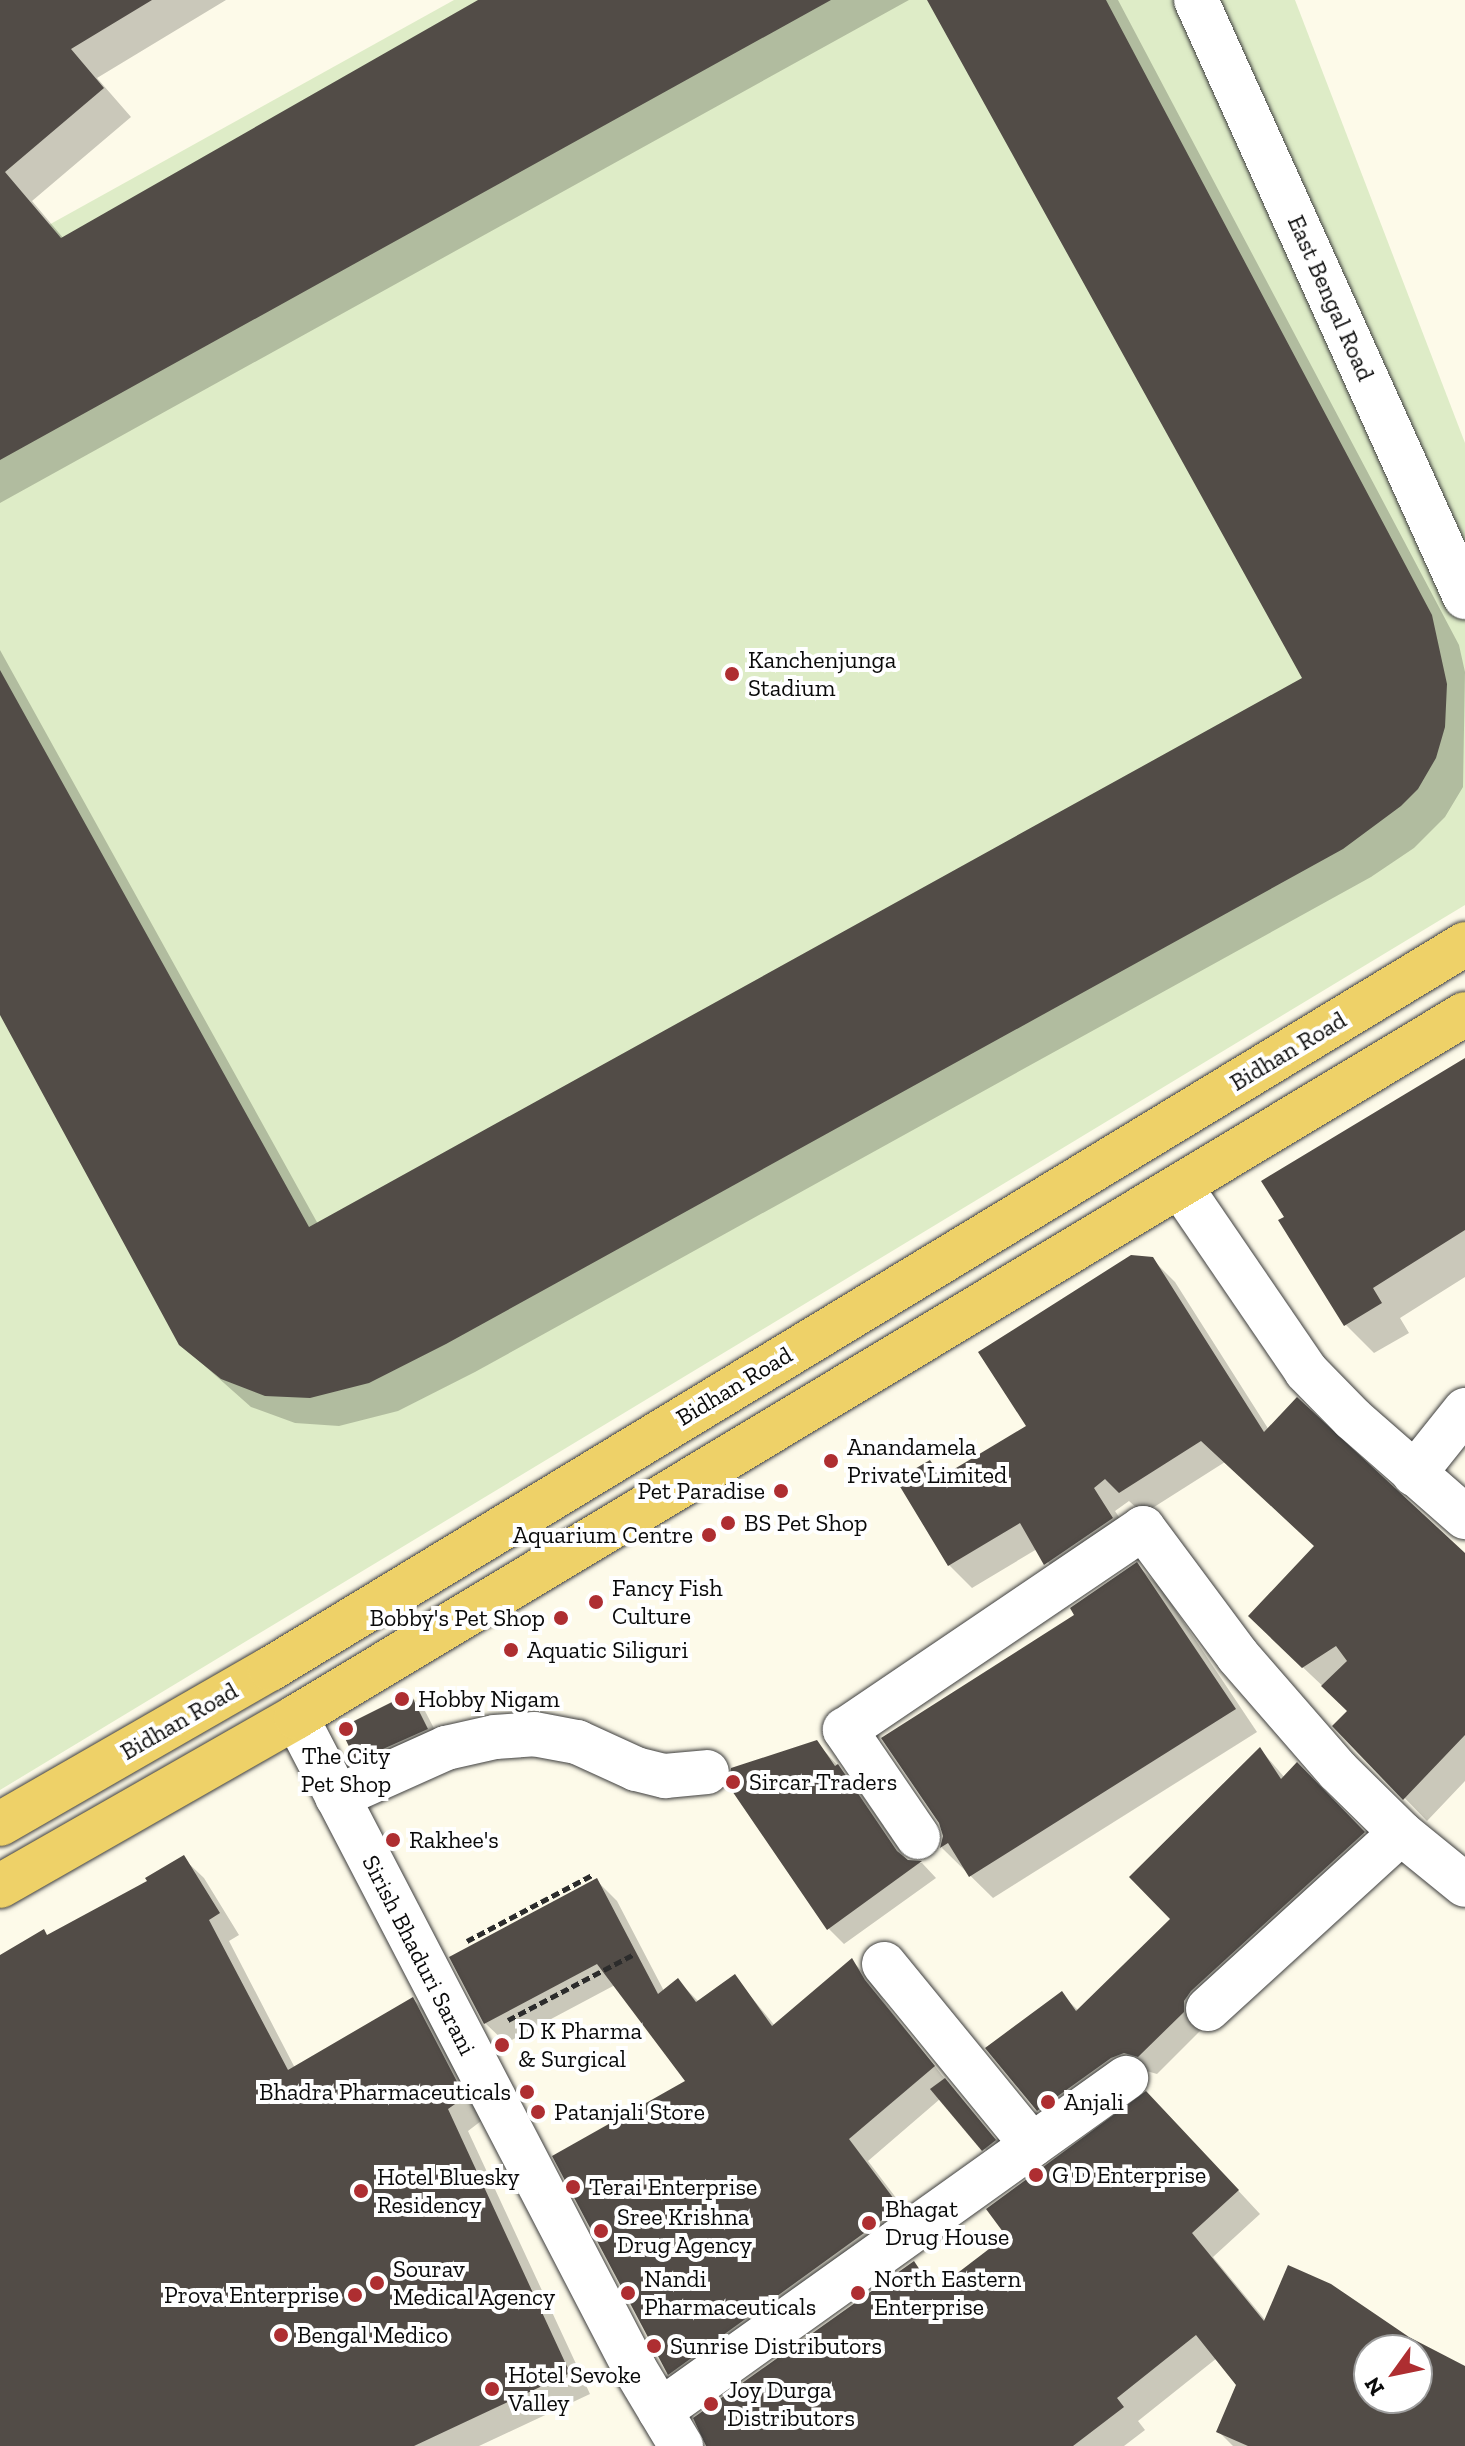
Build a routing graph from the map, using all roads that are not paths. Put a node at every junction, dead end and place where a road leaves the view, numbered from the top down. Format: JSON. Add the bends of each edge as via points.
{"nodes":[{"id":1,"x":1196,"y":0,"type":"edge"},
{"id":2,"x":1465,"y":597,"type":"edge"},
{"id":3,"x":1465,"y":944,"type":"edge"},
{"id":4,"x":1465,"y":1014,"type":"edge"},
{"id":5,"x":1149,"y":1134,"type":"junction"},
{"id":6,"x":1180,"y":1186,"type":"junction"},
{"id":7,"x":1465,"y":1410,"type":"edge"},
{"id":8,"x":605,"y":1465,"type":"junction"},
{"id":9,"x":1414,"y":1474,"type":"junction"},
{"id":10,"x":634,"y":1513,"type":"junction"},
{"id":11,"x":1465,"y":1517,"type":"edge"},
{"id":12,"x":296,"y":1717,"type":"junction"},
{"id":13,"x":707,"y":1772,"type":"dead end"},
{"id":14,"x":337,"y":1797,"type":"junction"},
{"id":15,"x":0,"y":1824,"type":"edge"},
{"id":16,"x":1401,"y":1833,"type":"junction"},
{"id":17,"x":918,"y":1837,"type":"dead end"},
{"id":18,"x":1465,"y":1885,"type":"edge"},
{"id":19,"x":0,"y":1886,"type":"edge"},
{"id":20,"x":884,"y":1964,"type":"dead end"},
{"id":21,"x":1208,"y":2009,"type":"dead end"},
{"id":22,"x":1126,"y":2078,"type":"dead end"},
{"id":23,"x":1032,"y":2145,"type":"junction"},
{"id":24,"x":670,"y":2428,"type":"edge"}],
"edges":[{"from":1,"to":2,"type":"street","name":"East Bengal Road"},
{"from":3,"to":5,"type":"main road","name":"Bidhan Road"},
{"from":4,"to":6,"type":"main road"},
{"from":5,"to":6,"type":"main road"},
{"from":5,"to":8,"type":"main road","name":"Bidhan Road"},
{"from":6,"to":9,"type":"street","via":[[1306,1371]]},
{"from":6,"to":10,"type":"main road"},
{"from":7,"to":9,"type":"street"},
{"from":8,"to":10,"type":"main road"},
{"from":8,"to":15,"type":"main road","name":"Bidhan Road","via":[[270,1669]]},
{"from":9,"to":11,"type":"street"},
{"from":10,"to":12,"type":"main road"},
{"from":12,"to":14,"type":"street","name":"Sirish Bhaduri Sarani"},
{"from":12,"to":19,"type":"main road"},
{"from":13,"to":14,"type":"street","via":[[665,1776],[577,1742],[534,1734],[446,1748]]},
{"from":14,"to":24,"type":"street","name":"Sirish Bhaduri Sarani"},
{"from":16,"to":17,"type":"street","via":[[1270,1695],[1143,1528],[845,1730]]},
{"from":16,"to":18,"type":"street"},
{"from":16,"to":21,"type":"street"},
{"from":20,"to":23,"type":"street"},
{"from":22,"to":23,"type":"street"},
{"from":23,"to":24,"type":"street"}]}
